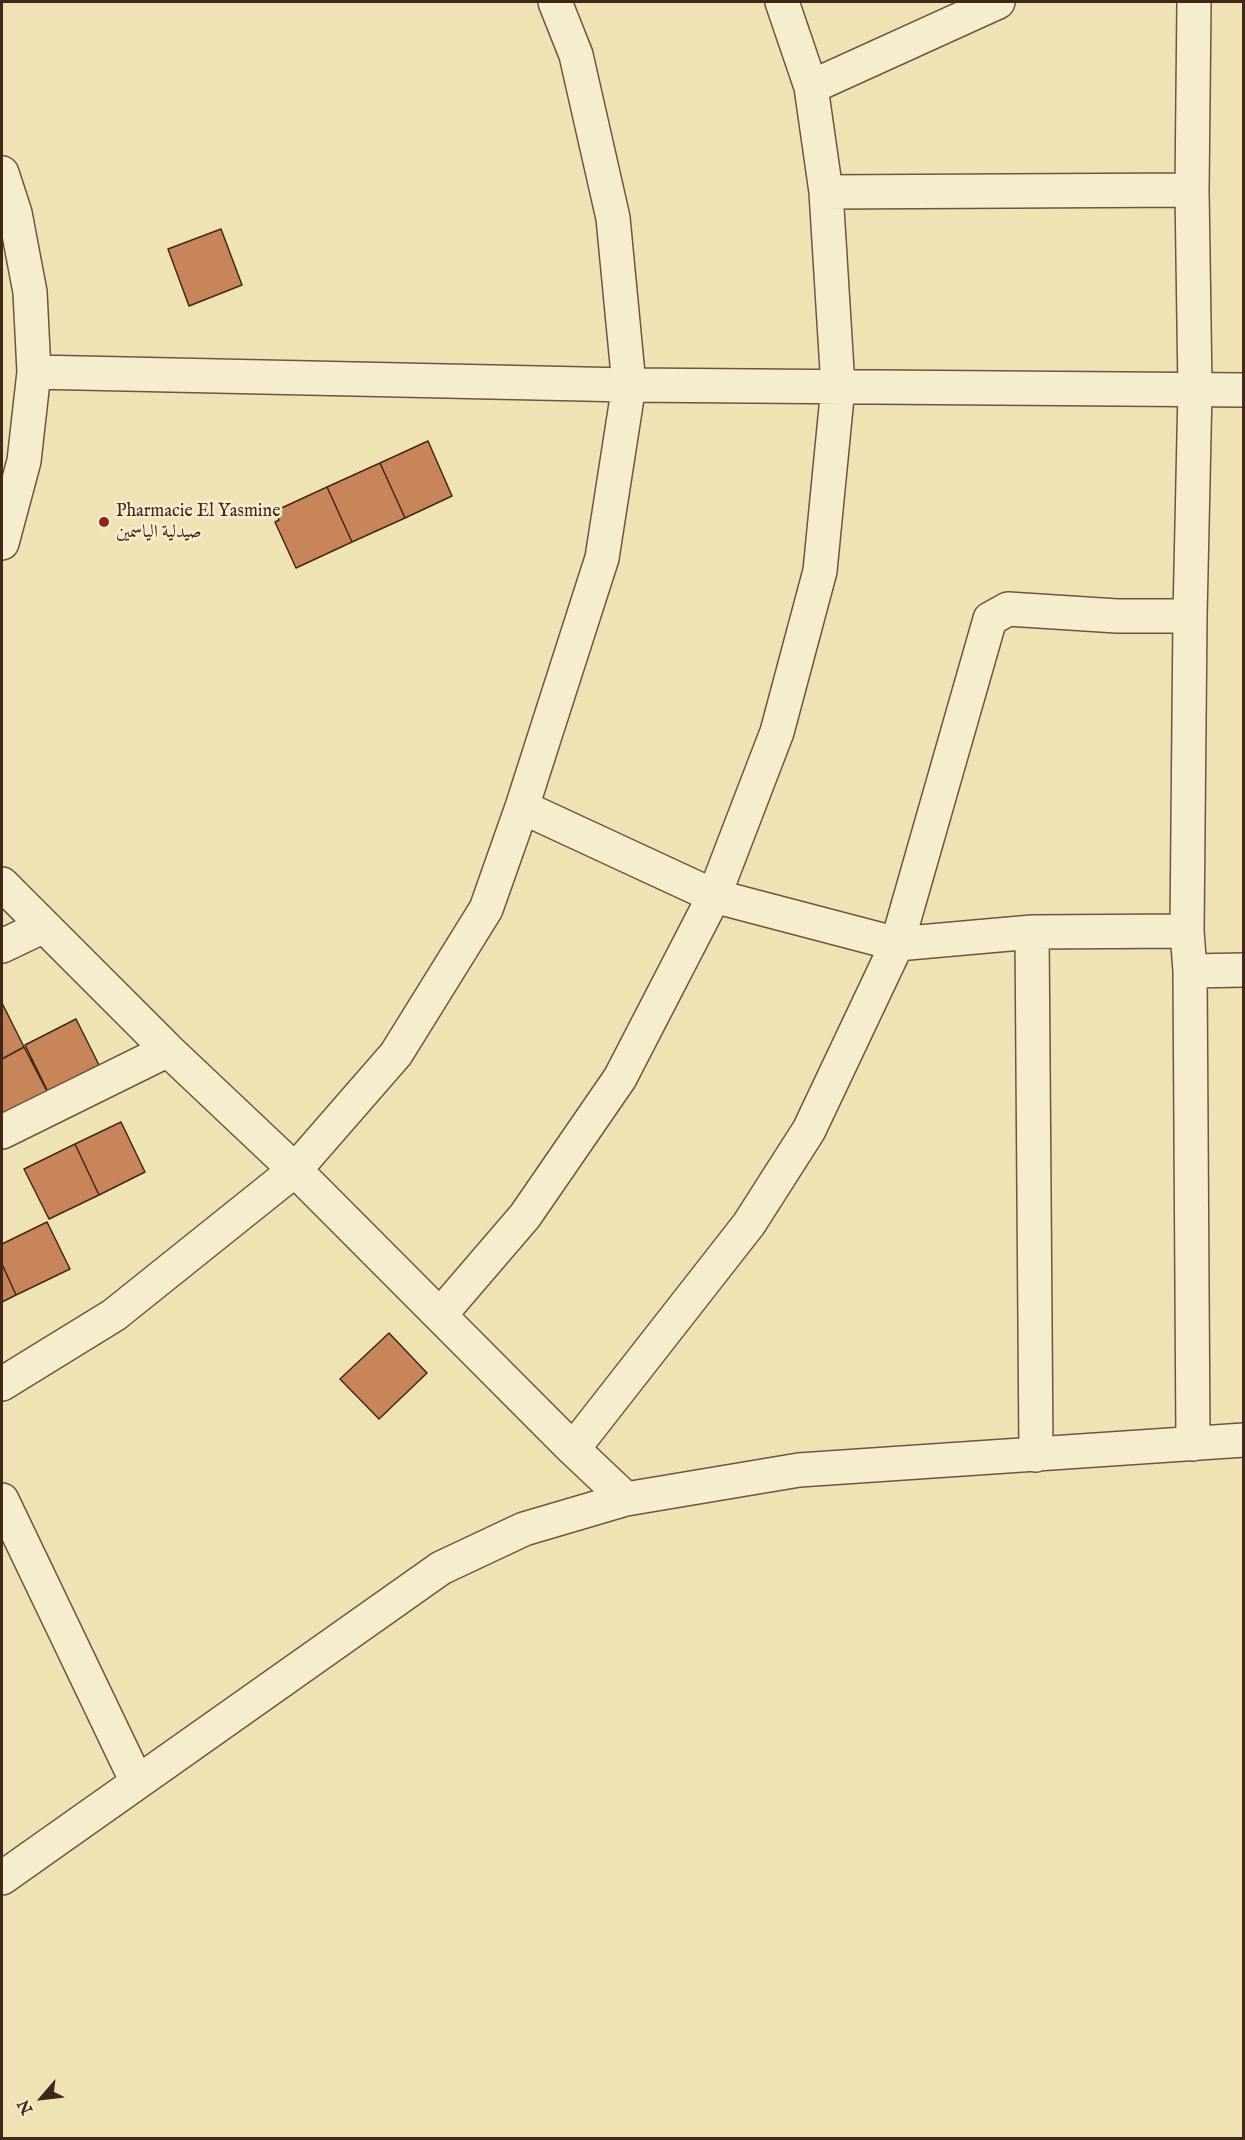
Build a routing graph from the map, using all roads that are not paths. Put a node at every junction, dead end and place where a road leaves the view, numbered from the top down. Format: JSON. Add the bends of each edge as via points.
{"nodes":[{"id":1,"x":555,"y":2,"type":"edge"},
{"id":2,"x":782,"y":2,"type":"edge"},
{"id":3,"x":998,"y":2,"type":"edge"},
{"id":4,"x":1194,"y":2,"type":"edge"},
{"id":5,"x":811,"y":87,"type":"junction"},
{"id":6,"x":2,"y":173,"type":"edge"},
{"id":7,"x":1192,"y":190,"type":"junction"},
{"id":8,"x":826,"y":192,"type":"junction"},
{"id":9,"x":34,"y":372,"type":"junction"},
{"id":10,"x":629,"y":385,"type":"junction"},
{"id":11,"x":838,"y":387,"type":"junction"},
{"id":12,"x":1195,"y":390,"type":"junction"},
{"id":13,"x":1244,"y":390,"type":"edge"},
{"id":14,"x":2,"y":543,"type":"edge"},
{"id":15,"x":1190,"y":616,"type":"junction"},
{"id":16,"x":522,"y":807,"type":"junction"},
{"id":17,"x":2,"y":884,"type":"edge"},
{"id":18,"x":714,"y":896,"type":"junction"},
{"id":19,"x":44,"y":926,"type":"junction"},
{"id":20,"x":1187,"y":930,"type":"junction"},
{"id":21,"x":1032,"y":932,"type":"junction"},
{"id":22,"x":897,"y":944,"type":"junction"},
{"id":23,"x":2,"y":946,"type":"edge"},
{"id":24,"x":1244,"y":970,"type":"edge"},
{"id":25,"x":1190,"y":971,"type":"junction"},
{"id":26,"x":168,"y":1050,"type":"junction"},
{"id":27,"x":2,"y":1132,"type":"edge"},
{"id":28,"x":295,"y":1170,"type":"junction"},
{"id":29,"x":440,"y":1315,"type":"junction"},
{"id":30,"x":2,"y":1384,"type":"edge"},
{"id":31,"x":1244,"y":1440,"type":"edge"},
{"id":32,"x":1193,"y":1444,"type":"junction"},
{"id":33,"x":573,"y":1449,"type":"junction"},
{"id":34,"x":1036,"y":1455,"type":"junction"},
{"id":35,"x":626,"y":1499,"type":"junction"},
{"id":36,"x":2,"y":1500,"type":"edge"},
{"id":37,"x":137,"y":1782,"type":"junction"},
{"id":38,"x":2,"y":1878,"type":"edge"}],
"edges":[{"from":1,"to":10,"type":"street","via":[[576,55],[613,219]]},
{"from":2,"to":5,"type":"street"},
{"from":3,"to":5,"type":"street"},
{"from":4,"to":7,"type":"street"},
{"from":5,"to":8,"type":"street"},
{"from":6,"to":9,"type":"street","via":[[15,213],[30,292]]},
{"from":7,"to":8,"type":"street"},
{"from":7,"to":12,"type":"street"},
{"from":8,"to":11,"type":"street"},
{"from":9,"to":10,"type":"street"},
{"from":9,"to":14,"type":"street","via":[[24,461]]},
{"from":10,"to":11,"type":"street"},
{"from":10,"to":16,"type":"street","via":[[602,558]]},
{"from":11,"to":12,"type":"street"},
{"from":11,"to":18,"type":"street","via":[[820,571],[777,732]]},
{"from":12,"to":13,"type":"street"},
{"from":12,"to":15,"type":"street"},
{"from":15,"to":20,"type":"street"},
{"from":15,"to":22,"type":"street","via":[[1008,609],[990,619]]},
{"from":16,"to":18,"type":"street"},
{"from":16,"to":28,"type":"street","via":[[486,909],[402,1044]]},
{"from":17,"to":19,"type":"street"},
{"from":18,"to":22,"type":"street"},
{"from":18,"to":29,"type":"street","via":[[620,1078],[525,1216]]},
{"from":19,"to":23,"type":"street"},
{"from":19,"to":26,"type":"street"},
{"from":20,"to":21,"type":"street"},
{"from":20,"to":25,"type":"street"},
{"from":21,"to":22,"type":"street"},
{"from":21,"to":34,"type":"street"},
{"from":22,"to":33,"type":"street","via":[[809,1130],[749,1224]]},
{"from":24,"to":25,"type":"street"},
{"from":25,"to":32,"type":"street"},
{"from":26,"to":27,"type":"street"},
{"from":26,"to":28,"type":"street"},
{"from":28,"to":29,"type":"street"},
{"from":28,"to":30,"type":"street","via":[[114,1315]]},
{"from":29,"to":33,"type":"street"},
{"from":31,"to":32,"type":"street"},
{"from":32,"to":34,"type":"street"},
{"from":33,"to":35,"type":"street"},
{"from":34,"to":35,"type":"street","via":[[799,1470]]},
{"from":35,"to":37,"type":"street","via":[[524,1529],[441,1568]]},
{"from":36,"to":37,"type":"street"},
{"from":37,"to":38,"type":"street"}]}
